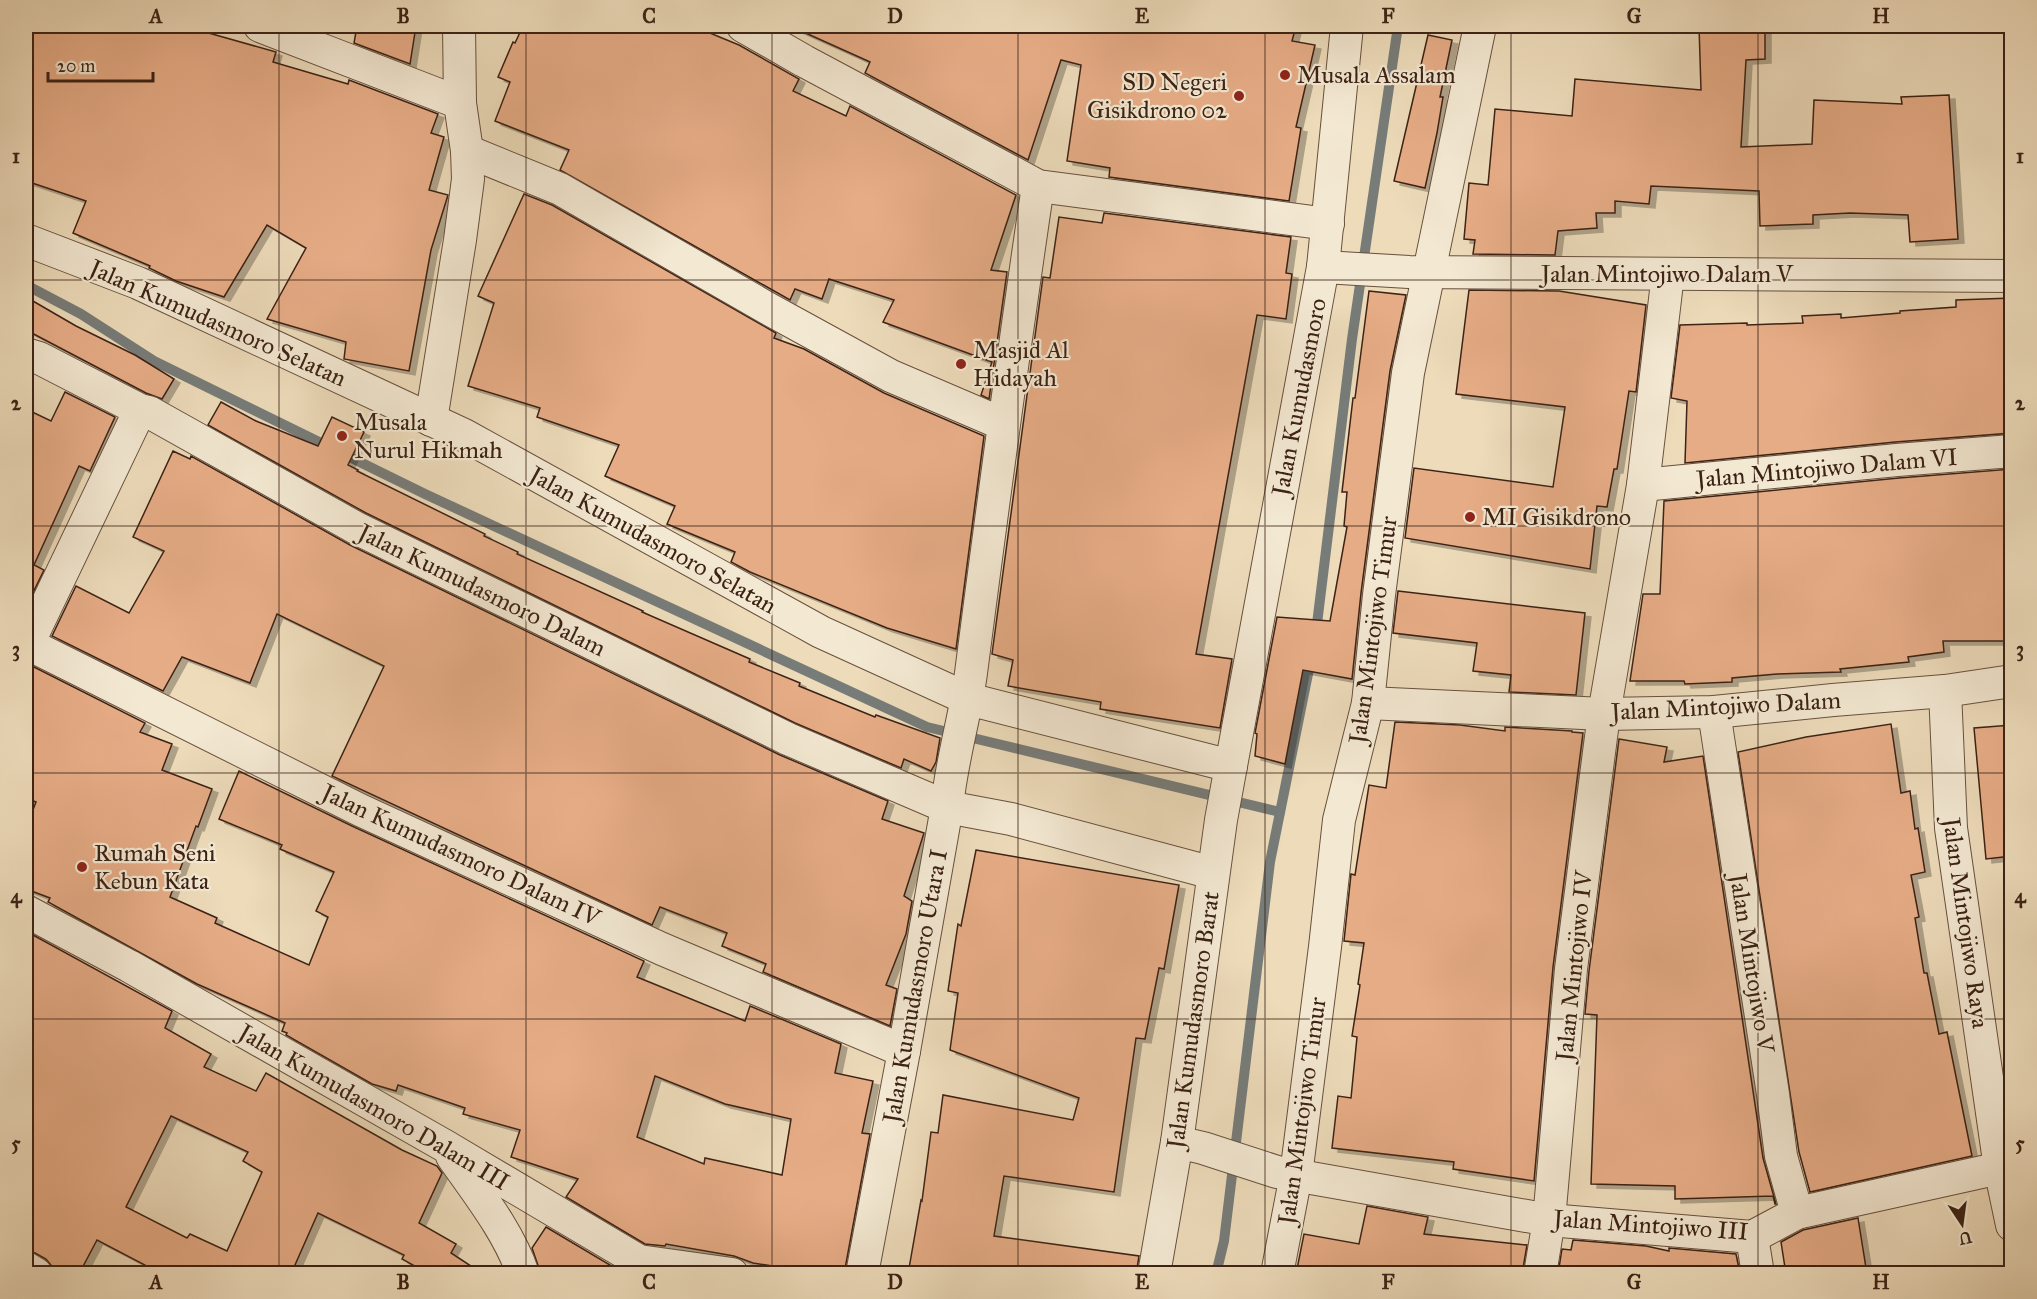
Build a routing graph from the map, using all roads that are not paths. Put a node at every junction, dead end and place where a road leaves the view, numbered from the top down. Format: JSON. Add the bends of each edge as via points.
{"nodes":[{"id":1,"x":260,"y":26,"type":"edge"},
{"id":2,"x":459,"y":26,"type":"edge"},
{"id":3,"x":742,"y":26,"type":"edge"},
{"id":4,"x":1347,"y":26,"type":"edge"},
{"id":5,"x":1480,"y":26,"type":"edge"},
{"id":6,"x":460,"y":103,"type":"junction"},
{"id":7,"x":467,"y":151,"type":"junction"},
{"id":8,"x":1038,"y":186,"type":"junction"},
{"id":9,"x":1328,"y":224,"type":"junction"},
{"id":10,"x":26,"y":240,"type":"edge"},
{"id":11,"x":1337,"y":268,"type":"junction"},
{"id":12,"x":1430,"y":272,"type":"junction"},
{"id":13,"x":1668,"y":274,"type":"junction"},
{"id":14,"x":2012,"y":276,"type":"edge"},
{"id":15,"x":26,"y":354,"type":"edge"},
{"id":16,"x":140,"y":410,"type":"junction"},
{"id":17,"x":431,"y":420,"type":"junction"},
{"id":18,"x":1003,"y":424,"type":"junction"},
{"id":19,"x":2012,"y":451,"type":"edge"},
{"id":20,"x":1643,"y":485,"type":"junction"},
{"id":21,"x":26,"y":645,"type":"edge"},
{"id":22,"x":2007,"y":682,"type":"edge"},
{"id":23,"x":1945,"y":692,"type":"junction"},
{"id":24,"x":1368,"y":703,"type":"junction"},
{"id":25,"x":966,"y":709,"type":"junction"},
{"id":26,"x":1714,"y":711,"type":"junction"},
{"id":27,"x":1604,"y":714,"type":"junction"},
{"id":28,"x":1230,"y":772,"type":"junction"},
{"id":29,"x":948,"y":796,"type":"junction"},
{"id":30,"x":1213,"y":873,"type":"junction"},
{"id":31,"x":26,"y":911,"type":"edge"},
{"id":32,"x":904,"y":1051,"type":"junction"},
{"id":33,"x":1190,"y":1145,"type":"junction"},
{"id":34,"x":445,"y":1146,"type":"junction"},
{"id":35,"x":2000,"y":1168,"type":"junction"},
{"id":36,"x":1287,"y":1173,"type":"junction"},
{"id":37,"x":1797,"y":1213,"type":"junction"},
{"id":38,"x":1549,"y":1220,"type":"junction"},
{"id":39,"x":2012,"y":1225,"type":"edge"},
{"id":40,"x":1752,"y":1237,"type":"junction"},
{"id":41,"x":639,"y":1267,"type":"edge"},
{"id":42,"x":26,"y":1268,"type":"edge"},
{"id":43,"x":36,"y":1274,"type":"edge"},
{"id":44,"x":522,"y":1274,"type":"edge"},
{"id":45,"x":732,"y":1274,"type":"edge"},
{"id":46,"x":862,"y":1274,"type":"edge"},
{"id":47,"x":1154,"y":1274,"type":"edge"},
{"id":48,"x":1277,"y":1274,"type":"edge"},
{"id":49,"x":1540,"y":1274,"type":"edge"},
{"id":50,"x":1758,"y":1274,"type":"edge"}],
"edges":[{"from":1,"to":6,"type":"street"},
{"from":2,"to":6,"type":"street"},
{"from":3,"to":8,"type":"street"},
{"from":4,"to":9,"type":"street","name":"Jalan Kumudasmoro"},
{"from":5,"to":12,"type":"street","name":"Jalan Mintojiwo Timur"},
{"from":6,"to":7,"type":"street"},
{"from":7,"to":17,"type":"street","via":[[468,179],[460,240]]},
{"from":7,"to":18,"type":"street","via":[[560,189],[891,376]]},
{"from":8,"to":9,"type":"street"},
{"from":8,"to":18,"type":"street","name":"Jalan Kumudasmoro Utara I"},
{"from":9,"to":11,"type":"street","name":"Jalan Kumudasmoro"},
{"from":10,"to":17,"type":"street","name":"Jalan Kumudasmoro Selatan","via":[[138,283]]},
{"from":11,"to":12,"type":"street","name":"Jalan Mintojiwo Dalam V"},
{"from":11,"to":28,"type":"street","name":"Jalan Kumudasmoro"},
{"from":12,"to":13,"type":"street","name":"Jalan Mintojiwo Dalam V"},
{"from":12,"to":24,"type":"street","name":"Jalan Mintojiwo Timur","via":[[1408,373]]},
{"from":13,"to":14,"type":"street","name":"Jalan Mintojiwo Dalam V"},
{"from":13,"to":20,"type":"street","name":"Jalan Mintojiwo IV"},
{"from":15,"to":16,"type":"street","name":"Jalan Kumudasmoro Dalam"},
{"from":16,"to":21,"type":"street"},
{"from":16,"to":29,"type":"street","name":"Jalan Kumudasmoro Dalam","via":[[368,535],[788,740]]},
{"from":17,"to":25,"type":"street","name":"Jalan Kumudasmoro Selatan"},
{"from":18,"to":25,"type":"street","name":"Jalan Kumudasmoro Utara I"},
{"from":19,"to":20,"type":"street","name":"Jalan Mintojiwo Dalam VI"},
{"from":20,"to":27,"type":"street","name":"Jalan Mintojiwo IV"},
{"from":21,"to":32,"type":"street","name":"Jalan Kumudasmoro Dalam IV","via":[[393,825],[662,949]]},
{"from":22,"to":23,"type":"street","name":"Jalan Mintojiwo Dalam"},
{"from":23,"to":26,"type":"street","name":"Jalan Mintojiwo Dalam"},
{"from":23,"to":35,"type":"street","name":"Jalan Mintojiwo Raya","via":[[1951,828]]},
{"from":24,"to":27,"type":"street","name":"Jalan Mintojiwo Dalam"},
{"from":24,"to":36,"type":"street","name":"Jalan Mintojiwo Timur","via":[[1339,820],[1324,959]]},
{"from":25,"to":28,"type":"street","name":"Jalan Kumudasmoro Selatan"},
{"from":25,"to":29,"type":"street","name":"Jalan Kumudasmoro Utara I"},
{"from":26,"to":27,"type":"street","name":"Jalan Mintojiwo Dalam"},
{"from":26,"to":37,"type":"street","name":"Jalan Mintojiwo V","via":[[1780,1156]]},
{"from":27,"to":38,"type":"street","name":"Jalan Mintojiwo IV","via":[[1571,969]]},
{"from":28,"to":30,"type":"street","name":"Jalan Kumudasmoro Barat"},
{"from":29,"to":30,"type":"street","name":"Jalan Kumudasmoro Dalam","via":[[1011,819]]},
{"from":29,"to":32,"type":"street","name":"Jalan Kumudasmoro Utara I"},
{"from":30,"to":33,"type":"street","name":"Jalan Kumudasmoro Barat"},
{"from":31,"to":34,"type":"street","name":"Jalan Kumudasmoro Dalam III"},
{"from":32,"to":46,"type":"street","name":"Jalan Kumudasmoro Utara I"},
{"from":33,"to":36,"type":"street","name":"Jalan Mintojiwo III"},
{"from":33,"to":47,"type":"street","name":"Jalan Kumudasmoro Barat"},
{"from":34,"to":41,"type":"street","name":"Jalan Kumudasmoro Dalam III"},
{"from":34,"to":44,"type":"street","via":[[481,1197],[517,1258]]},
{"from":35,"to":37,"type":"street","name":"Jalan Mintojiwo III"},
{"from":35,"to":39,"type":"street","name":"Jalan Mintojiwo Raya"},
{"from":36,"to":38,"type":"street","name":"Jalan Mintojiwo III"},
{"from":36,"to":48,"type":"street","name":"Jalan Mintojiwo Timur"},
{"from":37,"to":40,"type":"street","name":"Jalan Mintojiwo III"},
{"from":38,"to":40,"type":"street","name":"Jalan Mintojiwo III"},
{"from":38,"to":49,"type":"street","name":"Jalan Mintojiwo IV"},
{"from":40,"to":50,"type":"street"},
{"from":41,"to":45,"type":"street","name":"Jalan Kumudasmoro Dalam III"},
{"from":42,"to":43,"type":"street"}]}
